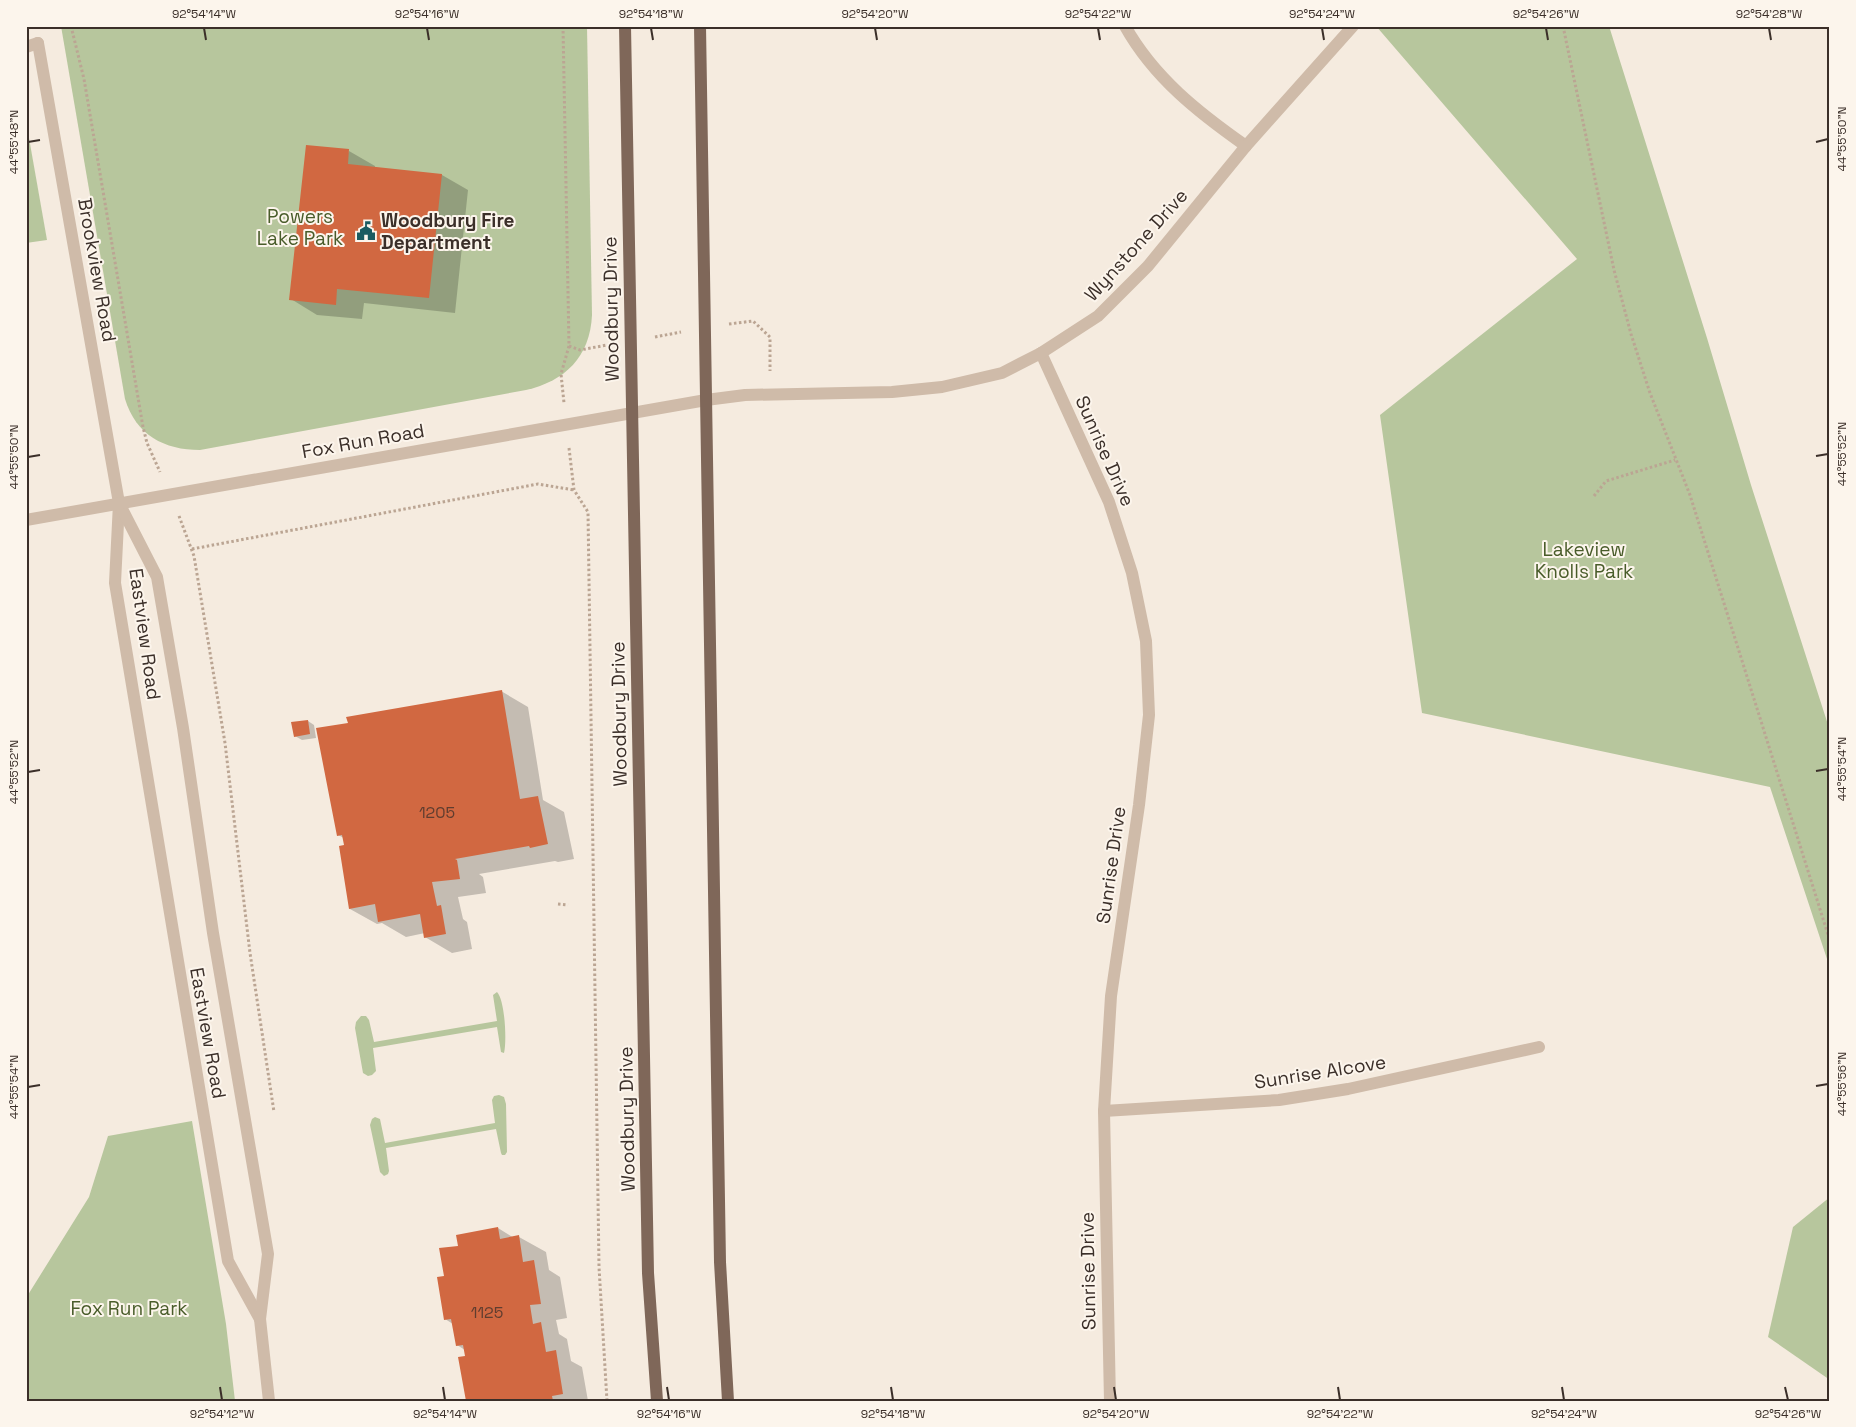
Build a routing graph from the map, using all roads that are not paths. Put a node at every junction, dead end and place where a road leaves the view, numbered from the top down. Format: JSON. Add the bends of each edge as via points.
{"nodes":[{"id":1,"x":625,"y":26,"type":"edge"},
{"id":2,"x":700,"y":26,"type":"edge"},
{"id":3,"x":1125,"y":26,"type":"edge"},
{"id":4,"x":1353,"y":26,"type":"edge"},
{"id":5,"x":30,"y":43,"type":"edge"},
{"id":6,"x":1246,"y":146,"type":"junction"},
{"id":7,"x":1040,"y":353,"type":"junction"},
{"id":8,"x":706,"y":400,"type":"junction"},
{"id":9,"x":632,"y":412,"type":"junction"},
{"id":10,"x":119,"y":503,"type":"junction"},
{"id":11,"x":26,"y":520,"type":"edge"},
{"id":12,"x":1539,"y":1047,"type":"dead end"},
{"id":13,"x":1104,"y":1111,"type":"junction"},
{"id":14,"x":260,"y":1319,"type":"junction"},
{"id":15,"x":268,"y":1401,"type":"edge"},
{"id":16,"x":657,"y":1401,"type":"edge"},
{"id":17,"x":728,"y":1401,"type":"edge"},
{"id":18,"x":1110,"y":1401,"type":"edge"}],
"edges":[{"from":1,"to":9,"type":"main road","name":"Woodbury Drive"},
{"from":2,"to":8,"type":"main road"},
{"from":3,"to":6,"type":"street","via":[[1164,80],[1207,118]]},
{"from":4,"to":6,"type":"street","name":"Wynstone Drive"},
{"from":5,"to":10,"type":"street","name":"Brookview Road"},
{"from":6,"to":7,"type":"street","name":"Wynstone Drive","via":[[1148,266],[1098,316]]},
{"from":7,"to":8,"type":"street","name":"Wynstone Drive","via":[[1002,373],[942,387],[892,392],[745,395]]},
{"from":7,"to":13,"type":"street","name":"Sunrise Drive","via":[[1109,502],[1132,573],[1146,641],[1149,715],[1112,996]]},
{"from":8,"to":9,"type":"street","name":"Fox Run Road"},
{"from":8,"to":17,"type":"main road","via":[[720,1262]]},
{"from":9,"to":10,"type":"street","name":"Fox Run Road"},
{"from":9,"to":16,"type":"main road","name":"Woodbury Drive","via":[[648,1273]]},
{"from":10,"to":11,"type":"street","name":"Fox Run Road"},
{"from":10,"to":14,"type":"street","name":"Eastview Road","via":[[115,583],[224,1241],[228,1261]]},
{"from":10,"to":14,"type":"street","name":"Eastview Road","via":[[157,577],[175,681],[213,933],[268,1254]]},
{"from":12,"to":13,"type":"street","name":"Sunrise Alcove","via":[[1348,1089],[1278,1100]]},
{"from":13,"to":18,"type":"street","name":"Sunrise Drive"},
{"from":14,"to":15,"type":"street","name":"Eastview Road"}]}
